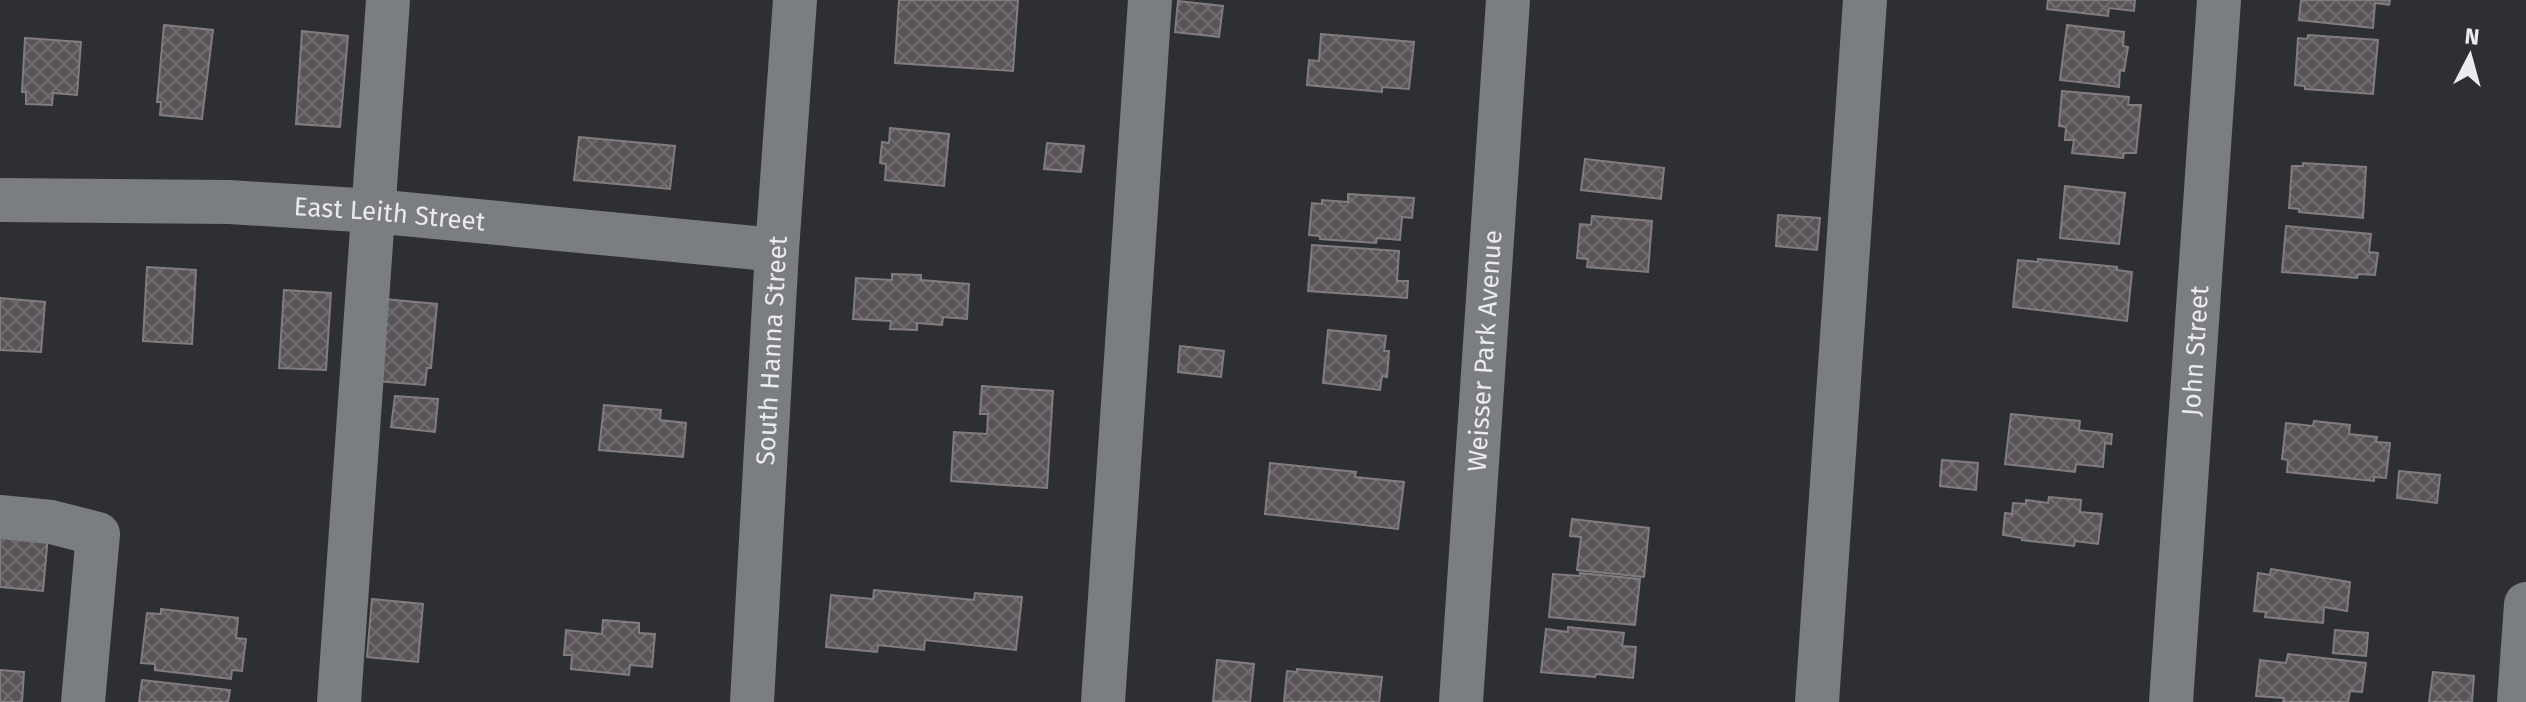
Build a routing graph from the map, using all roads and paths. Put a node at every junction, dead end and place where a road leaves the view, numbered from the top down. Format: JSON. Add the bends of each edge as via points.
{"nodes":[{"id":1,"x":388,"y":0,"type":"edge"},
{"id":2,"x":795,"y":0,"type":"edge"},
{"id":3,"x":1150,"y":0,"type":"edge"},
{"id":4,"x":1508,"y":0,"type":"edge"},
{"id":5,"x":1865,"y":0,"type":"edge"},
{"id":6,"x":2219,"y":0,"type":"edge"},
{"id":7,"x":0,"y":200,"type":"edge"},
{"id":8,"x":373,"y":211,"type":"junction"},
{"id":9,"x":777,"y":250,"type":"junction"},
{"id":10,"x":0,"y":517,"type":"edge"},
{"id":11,"x":2526,"y":604,"type":"edge"},
{"id":12,"x":83,"y":702,"type":"edge"},
{"id":13,"x":339,"y":702,"type":"edge"},
{"id":14,"x":752,"y":702,"type":"edge"},
{"id":15,"x":1103,"y":702,"type":"edge"},
{"id":16,"x":1461,"y":702,"type":"edge"},
{"id":17,"x":1817,"y":702,"type":"edge"},
{"id":18,"x":2171,"y":702,"type":"edge"},
{"id":19,"x":2519,"y":702,"type":"edge"}],
"edges":[{"from":1,"to":8,"type":"street"},
{"from":2,"to":9,"type":"street","name":"South Hanna Street"},
{"from":3,"to":15,"type":"street"},
{"from":4,"to":16,"type":"street","name":"Weisser Park Avenue"},
{"from":5,"to":17,"type":"street"},
{"from":6,"to":18,"type":"street","name":"John Street"},
{"from":7,"to":8,"type":"street","name":"East Leith Street","via":[[229,202]]},
{"from":8,"to":9,"type":"street","name":"East Leith Street"},
{"from":8,"to":13,"type":"street"},
{"from":9,"to":14,"type":"street","name":"South Hanna Street"},
{"from":10,"to":12,"type":"street","via":[[98,534]]},
{"from":11,"to":19,"type":"street"}]}
